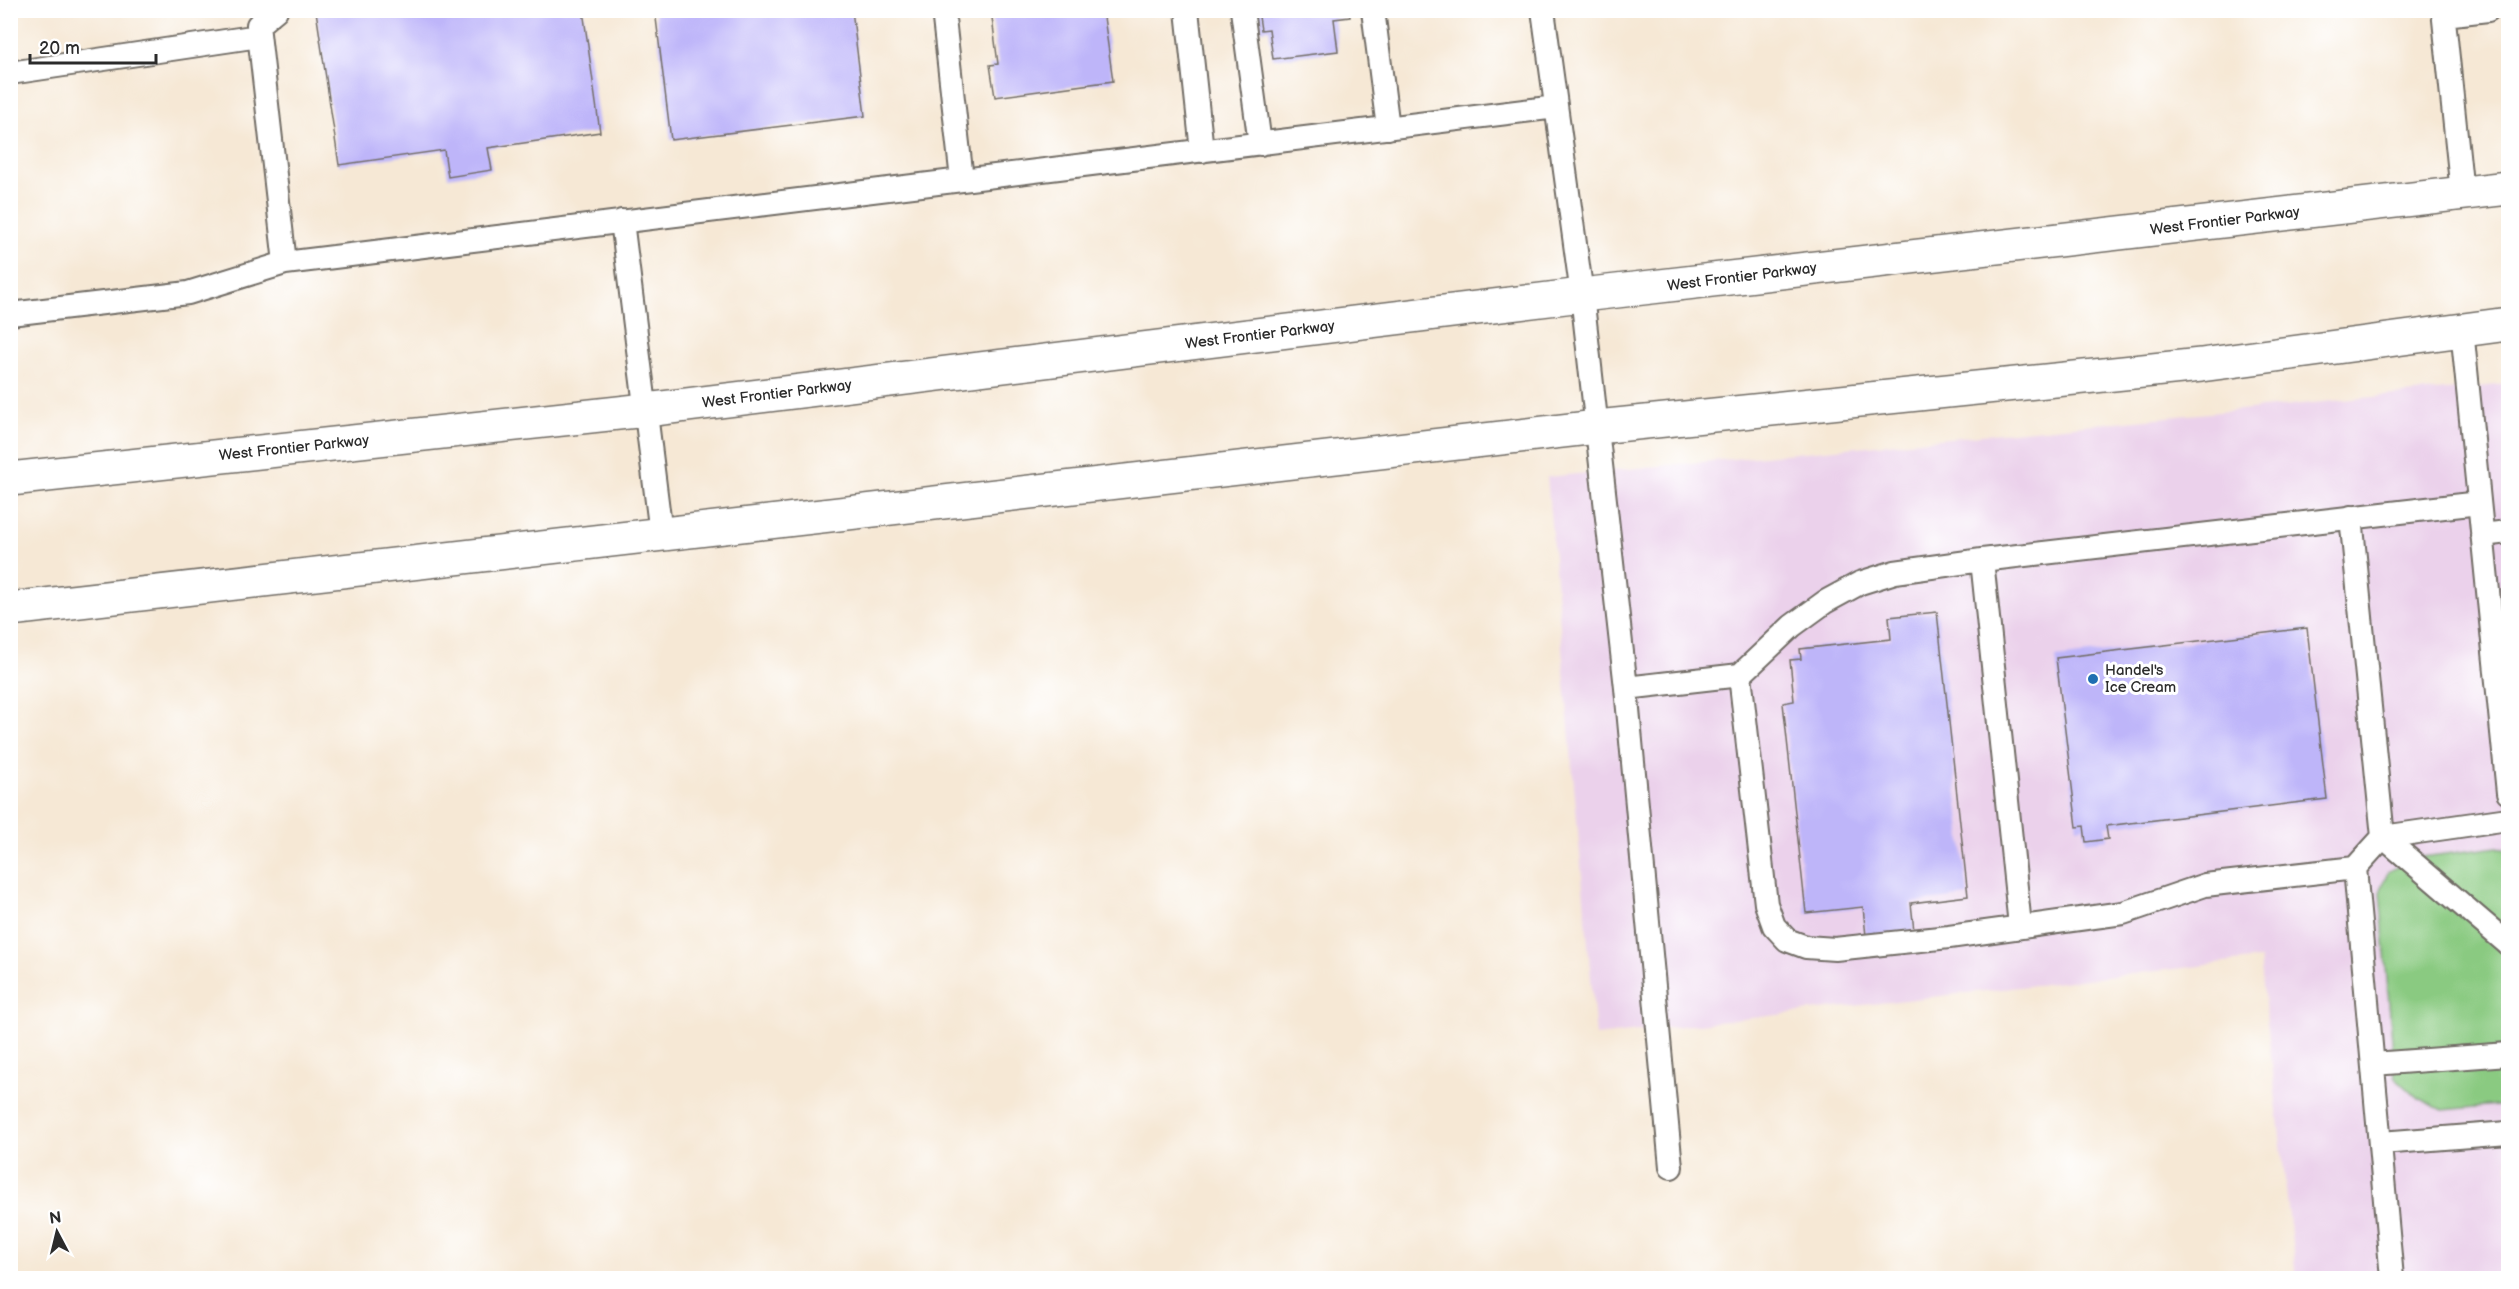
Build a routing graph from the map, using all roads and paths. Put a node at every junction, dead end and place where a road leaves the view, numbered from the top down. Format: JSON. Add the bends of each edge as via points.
{"nodes":[{"id":1,"x":276,"y":10,"type":"edge"},
{"id":2,"x":943,"y":10,"type":"edge"},
{"id":3,"x":1187,"y":10,"type":"edge"},
{"id":4,"x":1242,"y":10,"type":"edge"},
{"id":5,"x":1373,"y":10,"type":"edge"},
{"id":6,"x":1543,"y":10,"type":"edge"},
{"id":7,"x":2488,"y":10,"type":"edge"},
{"id":8,"x":2444,"y":13,"type":"edge"},
{"id":9,"x":259,"y":36,"type":"junction"},
{"id":10,"x":10,"y":73,"type":"edge"},
{"id":11,"x":1556,"y":107,"type":"junction"},
{"id":12,"x":1388,"y":128,"type":"junction"},
{"id":13,"x":1260,"y":144,"type":"junction"},
{"id":14,"x":1202,"y":151,"type":"junction"},
{"id":15,"x":962,"y":180,"type":"junction"},
{"id":16,"x":2508,"y":188,"type":"edge"},
{"id":17,"x":2462,"y":193,"type":"junction"},
{"id":18,"x":622,"y":221,"type":"junction"},
{"id":19,"x":285,"y":263,"type":"junction"},
{"id":20,"x":1582,"y":296,"type":"junction"},
{"id":21,"x":10,"y":314,"type":"edge"},
{"id":22,"x":2508,"y":324,"type":"edge"},
{"id":23,"x":2462,"y":329,"type":"junction"},
{"id":24,"x":646,"y":410,"type":"junction"},
{"id":25,"x":1597,"y":427,"type":"junction"},
{"id":26,"x":10,"y":479,"type":"edge"},
{"id":27,"x":2480,"y":503,"type":"junction"},
{"id":28,"x":2351,"y":517,"type":"junction"},
{"id":29,"x":2508,"y":532,"type":"edge"},
{"id":30,"x":661,"y":534,"type":"junction"},
{"id":31,"x":2482,"y":535,"type":"junction"},
{"id":32,"x":1982,"y":560,"type":"junction"},
{"id":33,"x":10,"y":609,"type":"edge"},
{"id":34,"x":1740,"y":675,"type":"junction"},
{"id":35,"x":1626,"y":688,"type":"junction"},
{"id":36,"x":2508,"y":793,"type":"edge"},
{"id":37,"x":2508,"y":819,"type":"edge"},
{"id":38,"x":2384,"y":837,"type":"junction"},
{"id":39,"x":2355,"y":868,"type":"junction"},
{"id":40,"x":2020,"y":926,"type":"junction"},
{"id":41,"x":2508,"y":944,"type":"edge"},
{"id":42,"x":2508,"y":1054,"type":"edge"},
{"id":43,"x":2373,"y":1064,"type":"junction"},
{"id":44,"x":2508,"y":1133,"type":"edge"},
{"id":45,"x":2381,"y":1143,"type":"junction"},
{"id":46,"x":1671,"y":1167,"type":"dead end"},
{"id":47,"x":2392,"y":1278,"type":"edge"}],
"edges":[{"from":1,"to":9,"type":"lane","via":[[258,25]]},
{"from":2,"to":15,"type":"lane"},
{"from":3,"to":14,"type":"lane"},
{"from":4,"to":13,"type":"lane"},
{"from":5,"to":12,"type":"lane"},
{"from":6,"to":11,"type":"lane"},
{"from":7,"to":8,"type":"lane"},
{"from":8,"to":17,"type":"lane"},
{"from":9,"to":10,"type":"lane"},
{"from":9,"to":19,"type":"lane"},
{"from":11,"to":12,"type":"lane"},
{"from":11,"to":20,"type":"lane"},
{"from":12,"to":13,"type":"lane"},
{"from":13,"to":14,"type":"lane"},
{"from":14,"to":15,"type":"lane"},
{"from":15,"to":18,"type":"lane"},
{"from":16,"to":17,"type":"street","name":"West Frontier Parkway"},
{"from":17,"to":20,"type":"street","name":"West Frontier Parkway"},
{"from":18,"to":19,"type":"lane"},
{"from":18,"to":24,"type":"lane"},
{"from":19,"to":21,"type":"lane","via":[[188,293]]},
{"from":20,"to":24,"type":"street","name":"West Frontier Parkway"},
{"from":20,"to":25,"type":"lane"},
{"from":22,"to":23,"type":"street"},
{"from":23,"to":25,"type":"street","via":[[2201,365]]},
{"from":23,"to":27,"type":"lane"},
{"from":24,"to":26,"type":"street","name":"West Frontier Parkway"},
{"from":24,"to":30,"type":"lane"},
{"from":25,"to":30,"type":"street"},
{"from":25,"to":35,"type":"lane"},
{"from":27,"to":28,"type":"lane"},
{"from":27,"to":31,"type":"lane"},
{"from":28,"to":32,"type":"lane"},
{"from":28,"to":38,"type":"lane"},
{"from":29,"to":31,"type":"lane"},
{"from":30,"to":33,"type":"street"},
{"from":31,"to":36,"type":"lane"},
{"from":32,"to":34,"type":"lane","via":[[1895,572],[1860,583],[1792,626]]},
{"from":32,"to":40,"type":"lane"},
{"from":34,"to":35,"type":"lane"},
{"from":34,"to":40,"type":"lane","via":[[1766,904],[1774,926],[1787,940],[1806,947],[1835,949]]},
{"from":35,"to":46,"type":"lane"},
{"from":37,"to":38,"type":"lane"},
{"from":38,"to":39,"type":"lane"},
{"from":38,"to":41,"type":"lane"},
{"from":39,"to":40,"type":"lane","via":[[2205,885],[2123,913]]},
{"from":39,"to":43,"type":"lane"},
{"from":42,"to":43,"type":"lane"},
{"from":43,"to":45,"type":"lane"},
{"from":44,"to":45,"type":"lane"},
{"from":45,"to":47,"type":"lane"}]}
